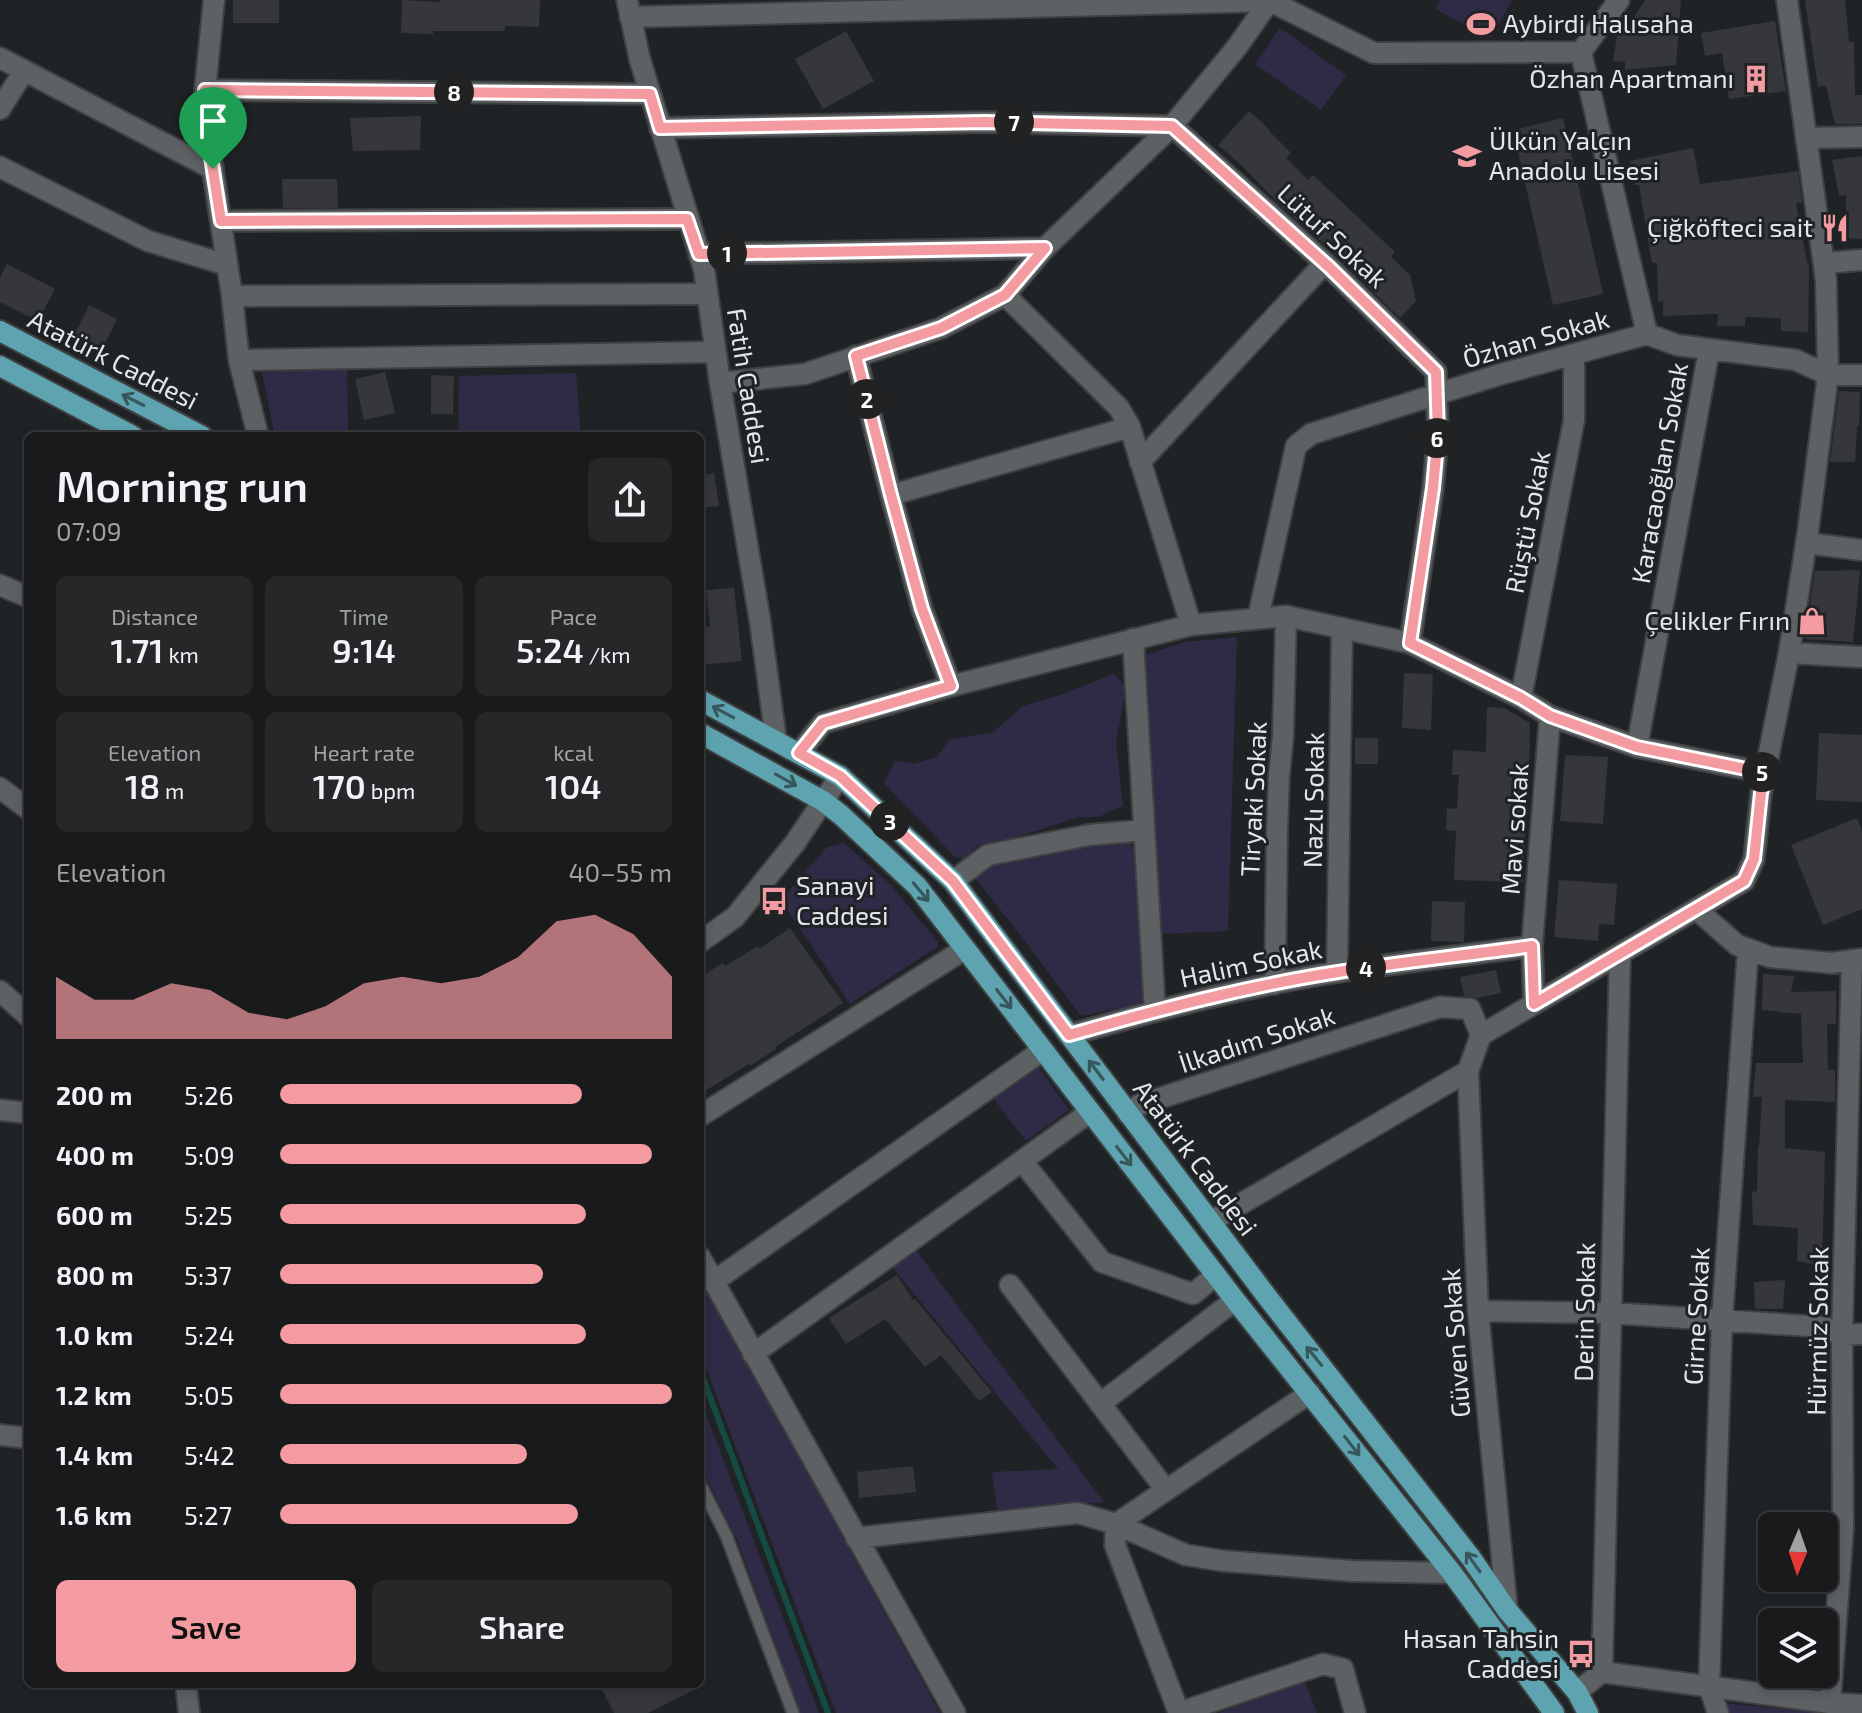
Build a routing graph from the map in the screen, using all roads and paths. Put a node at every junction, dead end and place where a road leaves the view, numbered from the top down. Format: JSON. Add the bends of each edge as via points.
{"nodes":[{"id":1,"x":214,"y":0,"type":"edge"},
{"id":2,"x":1270,"y":0,"type":"edge"},
{"id":3,"x":1619,"y":0,"type":"edge"},
{"id":4,"x":1787,"y":0,"type":"edge"},
{"id":5,"x":950,"y":4,"type":"edge"},
{"id":6,"x":628,"y":8,"type":"edge"},
{"id":7,"x":1581,"y":52,"type":"junction"},
{"id":8,"x":0,"y":58,"type":"edge"},
{"id":9,"x":24,"y":71,"type":"junction"},
{"id":10,"x":205,"y":90,"type":"junction"},
{"id":11,"x":650,"y":94,"type":"junction"},
{"id":12,"x":0,"y":109,"type":"edge"},
{"id":13,"x":1172,"y":126,"type":"junction"},
{"id":14,"x":660,"y":128,"type":"junction"},
{"id":15,"x":1862,"y":137,"type":"edge"},
{"id":16,"x":1806,"y":138,"type":"junction"},
{"id":17,"x":0,"y":167,"type":"edge"},
{"id":18,"x":213,"y":169,"type":"junction"},
{"id":19,"x":687,"y":219,"type":"junction"},
{"id":20,"x":221,"y":221,"type":"junction"},
{"id":21,"x":1045,"y":248,"type":"junction"},
{"id":22,"x":699,"y":254,"type":"junction"},
{"id":23,"x":1862,"y":260,"type":"edge"},
{"id":24,"x":1325,"y":263,"type":"junction"},
{"id":25,"x":1824,"y":263,"type":"junction"},
{"id":26,"x":227,"y":265,"type":"junction"},
{"id":27,"x":707,"y":294,"type":"junction"},
{"id":28,"x":1005,"y":295,"type":"junction"},
{"id":29,"x":232,"y":296,"type":"junction"},
{"id":30,"x":0,"y":331,"type":"edge"},
{"id":31,"x":1647,"y":334,"type":"junction"},
{"id":32,"x":1709,"y":350,"type":"junction"},
{"id":33,"x":715,"y":352,"type":"junction"},
{"id":34,"x":856,"y":356,"type":"junction"},
{"id":35,"x":1574,"y":356,"type":"junction"},
{"id":36,"x":239,"y":360,"type":"junction"},
{"id":37,"x":0,"y":366,"type":"edge"},
{"id":38,"x":1828,"y":375,"type":"junction"},
{"id":39,"x":1862,"y":375,"type":"edge"},
{"id":40,"x":720,"y":383,"type":"junction"},
{"id":41,"x":1437,"y":395,"type":"junction"},
{"id":42,"x":1130,"y":427,"type":"junction"},
{"id":43,"x":125,"y":432,"type":"edge"},
{"id":44,"x":194,"y":432,"type":"edge"},
{"id":45,"x":257,"y":432,"type":"edge"},
{"id":46,"x":1140,"y":462,"type":"junction"},
{"id":47,"x":891,"y":495,"type":"junction"},
{"id":48,"x":1806,"y":543,"type":"junction"},
{"id":49,"x":1862,"y":550,"type":"edge"},
{"id":50,"x":0,"y":585,"type":"edge"},
{"id":51,"x":24,"y":595,"type":"edge"},
{"id":52,"x":1286,"y":616,"type":"junction"},
{"id":53,"x":1258,"y":618,"type":"junction"},
{"id":54,"x":1191,"y":625,"type":"junction"},
{"id":55,"x":1342,"y":628,"type":"junction"},
{"id":56,"x":1133,"y":639,"type":"junction"},
{"id":57,"x":1410,"y":643,"type":"junction"},
{"id":58,"x":1789,"y":653,"type":"junction"},
{"id":59,"x":1862,"y":657,"type":"edge"},
{"id":60,"x":951,"y":686,"type":"junction"},
{"id":61,"x":1521,"y":698,"type":"junction"},
{"id":62,"x":704,"y":702,"type":"edge"},
{"id":63,"x":1550,"y":716,"type":"junction"},
{"id":64,"x":704,"y":735,"type":"edge"},
{"id":65,"x":776,"y":740,"type":"junction"},
{"id":66,"x":1637,"y":747,"type":"junction"},
{"id":67,"x":799,"y":753,"type":"junction"},
{"id":68,"x":1766,"y":773,"type":"junction"},
{"id":69,"x":840,"y":776,"type":"junction"},
{"id":70,"x":0,"y":788,"type":"edge"},
{"id":71,"x":823,"y":801,"type":"junction"},
{"id":72,"x":24,"y":806,"type":"edge"},
{"id":73,"x":1144,"y":830,"type":"junction"},
{"id":74,"x":953,"y":881,"type":"junction"},
{"id":75,"x":1696,"y":909,"type":"junction"},
{"id":76,"x":704,"y":939,"type":"edge"},
{"id":77,"x":1532,"y":946,"type":"junction"},
{"id":78,"x":965,"y":949,"type":"junction"},
{"id":79,"x":1748,"y":949,"type":"junction"},
{"id":80,"x":1620,"y":954,"type":"junction"},
{"id":81,"x":1857,"y":960,"type":"edge"},
{"id":82,"x":1337,"y":972,"type":"junction"},
{"id":83,"x":1275,"y":984,"type":"junction"},
{"id":84,"x":0,"y":991,"type":"edge"},
{"id":85,"x":1534,"y":1004,"type":"junction"},
{"id":86,"x":1155,"y":1011,"type":"junction"},
{"id":87,"x":24,"y":1012,"type":"edge"},
{"id":88,"x":1069,"y":1035,"type":"junction"},
{"id":89,"x":1481,"y":1035,"type":"junction"},
{"id":90,"x":1043,"y":1050,"type":"junction"},
{"id":91,"x":1468,"y":1071,"type":"junction"},
{"id":92,"x":0,"y":1110,"type":"edge"},
{"id":93,"x":1090,"y":1112,"type":"junction"},
{"id":94,"x":24,"y":1113,"type":"edge"},
{"id":95,"x":704,"y":1113,"type":"edge"},
{"id":96,"x":1128,"y":1114,"type":"junction"},
{"id":97,"x":1022,"y":1161,"type":"junction"},
{"id":98,"x":1210,"y":1222,"type":"junction"},
{"id":99,"x":704,"y":1265,"type":"edge"},
{"id":100,"x":1216,"y":1275,"type":"junction"},
{"id":101,"x":713,"y":1282,"type":"junction"},
{"id":102,"x":1010,"y":1285,"type":"dead end"},
{"id":103,"x":1235,"y":1300,"type":"junction"},
{"id":104,"x":1478,"y":1311,"type":"junction"},
{"id":105,"x":1611,"y":1313,"type":"junction"},
{"id":106,"x":1722,"y":1320,"type":"junction"},
{"id":107,"x":1852,"y":1334,"type":"edge"},
{"id":108,"x":753,"y":1354,"type":"junction"},
{"id":109,"x":1310,"y":1393,"type":"junction"},
{"id":110,"x":1100,"y":1404,"type":"junction"},
{"id":111,"x":0,"y":1435,"type":"edge"},
{"id":112,"x":24,"y":1438,"type":"edge"},
{"id":113,"x":1166,"y":1490,"type":"junction"},
{"id":114,"x":704,"y":1492,"type":"edge"},
{"id":115,"x":1116,"y":1524,"type":"junction"},
{"id":116,"x":856,"y":1538,"type":"junction"},
{"id":117,"x":1452,"y":1573,"type":"junction"},
{"id":118,"x":1507,"y":1610,"type":"junction"},
{"id":119,"x":1602,"y":1672,"type":"junction"},
{"id":120,"x":1709,"y":1686,"type":"junction"},
{"id":121,"x":186,"y":1688,"type":"edge"},
{"id":122,"x":1577,"y":1692,"type":"junction"},
{"id":123,"x":1830,"y":1703,"type":"junction"},
{"id":124,"x":1862,"y":1706,"type":"edge"},
{"id":125,"x":1546,"y":1710,"type":"edge"},
{"id":126,"x":189,"y":1713,"type":"edge"},
{"id":127,"x":793,"y":1713,"type":"edge"},
{"id":128,"x":955,"y":1713,"type":"edge"},
{"id":129,"x":1179,"y":1713,"type":"edge"},
{"id":130,"x":1355,"y":1713,"type":"edge"},
{"id":131,"x":1588,"y":1713,"type":"edge"},
{"id":132,"x":1718,"y":1713,"type":"edge"},
{"id":133,"x":1860,"y":1713,"type":"edge"}],
"edges":[{"from":1,"to":10,"type":"street"},
{"from":2,"to":5,"type":"street"},
{"from":2,"to":7,"type":"street","via":[[1374,53]]},
{"from":2,"to":13,"type":"street"},
{"from":3,"to":7,"type":"street"},
{"from":4,"to":16,"type":"street"},
{"from":5,"to":6,"type":"street"},
{"from":6,"to":11,"type":"street","name":"Fatih Caddesi"},
{"from":7,"to":31,"type":"street"},
{"from":8,"to":9,"type":"street"},
{"from":9,"to":12,"type":"street"},
{"from":9,"to":18,"type":"street"},
{"from":10,"to":11,"type":"street"},
{"from":10,"to":18,"type":"street"},
{"from":11,"to":14,"type":"street","name":"Fatih Caddesi"},
{"from":13,"to":14,"type":"street","via":[[985,122]]},
{"from":13,"to":21,"type":"street"},
{"from":13,"to":24,"type":"street","name":"Lütuf Sokak"},
{"from":14,"to":19,"type":"street","name":"Fatih Caddesi"},
{"from":15,"to":16,"type":"street"},
{"from":16,"to":25,"type":"street"},
{"from":17,"to":26,"type":"street","via":[[148,241]]},
{"from":18,"to":20,"type":"street"},
{"from":19,"to":20,"type":"street"},
{"from":19,"to":22,"type":"street","name":"Fatih Caddesi"},
{"from":20,"to":26,"type":"street"},
{"from":21,"to":22,"type":"street"},
{"from":21,"to":28,"type":"street"},
{"from":22,"to":27,"type":"street","name":"Fatih Caddesi"},
{"from":23,"to":25,"type":"street"},
{"from":24,"to":41,"type":"street","name":"Lütuf Sokak","via":[[1436,372]]},
{"from":24,"to":46,"type":"street"},
{"from":25,"to":38,"type":"street"},
{"from":26,"to":29,"type":"street"},
{"from":27,"to":29,"type":"street"},
{"from":27,"to":33,"type":"street","name":"Fatih Caddesi"},
{"from":28,"to":34,"type":"street","via":[[941,328]]},
{"from":28,"to":42,"type":"street","via":[[1119,408]]},
{"from":29,"to":36,"type":"street"},
{"from":44,"to":30,"type":"main road","name":"Atatürk Caddesi","one_way":true},
{"from":31,"to":32,"type":"street","name":"Özhan Sokak"},
{"from":31,"to":35,"type":"street","name":"Özhan Sokak"},
{"from":32,"to":38,"type":"street","name":"Özhan Sokak","via":[[1796,360]]},
{"from":32,"to":66,"type":"street","name":"Karacaoğlan Sokak"},
{"from":33,"to":36,"type":"street"},
{"from":33,"to":40,"type":"street","name":"Fatih Caddesi"},
{"from":34,"to":40,"type":"street","via":[[805,374]]},
{"from":34,"to":47,"type":"street"},
{"from":35,"to":41,"type":"street","name":"Özhan Sokak"},
{"from":35,"to":61,"type":"street","name":"Rüştü Sokak","via":[[1574,420]]},
{"from":36,"to":45,"type":"street"},
{"from":37,"to":43,"type":"main road"},
{"from":38,"to":39,"type":"street"},
{"from":38,"to":48,"type":"street"},
{"from":40,"to":65,"type":"street","name":"Fatih Caddesi"},
{"from":41,"to":53,"type":"street","name":"Özhan Sokak","via":[[1311,434],[1296,446]]},
{"from":41,"to":57,"type":"street","name":"Lütuf Sokak","via":[[1433,488]]},
{"from":42,"to":46,"type":"street"},
{"from":42,"to":47,"type":"street"},
{"from":46,"to":54,"type":"street"},
{"from":47,"to":60,"type":"street","via":[[922,609]]},
{"from":48,"to":49,"type":"street"},
{"from":48,"to":58,"type":"street"},
{"from":50,"to":51,"type":"street"},
{"from":52,"to":53,"type":"street"},
{"from":52,"to":55,"type":"street"},
{"from":52,"to":83,"type":"street","name":"Tiryaki Sokak"},
{"from":53,"to":54,"type":"street"},
{"from":54,"to":56,"type":"street"},
{"from":55,"to":57,"type":"street"},
{"from":55,"to":82,"type":"street","name":"Nazlı Sokak"},
{"from":56,"to":60,"type":"street"},
{"from":56,"to":73,"type":"street"},
{"from":57,"to":61,"type":"street"},
{"from":58,"to":59,"type":"street"},
{"from":58,"to":68,"type":"street"},
{"from":60,"to":67,"type":"street","via":[[823,723]]},
{"from":61,"to":63,"type":"street"},
{"from":65,"to":62,"type":"main road","name":"Atatürk Caddesi","one_way":true},
{"from":63,"to":66,"type":"street"},
{"from":63,"to":77,"type":"street","name":"Mavi sokak"},
{"from":64,"to":71,"type":"main road","one_way":true},
{"from":65,"to":67,"type":"main road","name":"Atatürk Caddesi"},
{"from":66,"to":68,"type":"street"},
{"from":67,"to":69,"type":"main road","name":"Atatürk Caddesi"},
{"from":68,"to":75,"type":"street","via":[[1754,859],[1744,881]]},
{"from":69,"to":71,"type":"street"},
{"from":69,"to":74,"type":"main road","name":"Atatürk Caddesi"},
{"from":70,"to":72,"type":"street"},
{"from":71,"to":76,"type":"street","via":[[735,917]]},
{"from":71,"to":78,"type":"main road","one_way":true,"via":[[917,886]]},
{"from":73,"to":74,"type":"street","via":[[988,855]]},
{"from":73,"to":86,"type":"street"},
{"from":74,"to":88,"type":"main road","name":"Atatürk Caddesi"},
{"from":75,"to":79,"type":"street"},
{"from":75,"to":80,"type":"street"},
{"from":77,"to":82,"type":"street","name":"Halim Sokak"},
{"from":77,"to":85,"type":"street"},
{"from":78,"to":90,"type":"main road","one_way":true},
{"from":78,"to":95,"type":"street"},
{"from":79,"to":81,"type":"street","via":[[1770,957]]},
{"from":79,"to":106,"type":"street","name":"Girne Sokak"},
{"from":80,"to":85,"type":"street"},
{"from":80,"to":105,"type":"street","name":"Derin Sokak"},
{"from":81,"to":107,"type":"street","name":"Hürmüz Sokak"},
{"from":82,"to":83,"type":"street","name":"Halim Sokak"},
{"from":83,"to":86,"type":"street","name":"Halim Sokak"},
{"from":84,"to":87,"type":"street"},
{"from":85,"to":89,"type":"street"},
{"from":86,"to":88,"type":"street","name":"Halim Sokak"},
{"from":96,"to":88,"type":"main road","name":"Atatürk Caddesi","one_way":true},
{"from":89,"to":91,"type":"street"},
{"from":89,"to":96,"type":"street","name":"İlkadım Sokak","via":[[1470,1009],[1440,1007],[1139,1105]]},
{"from":90,"to":93,"type":"main road"},
{"from":90,"to":101,"type":"street"},
{"from":91,"to":98,"type":"street"},
{"from":91,"to":104,"type":"street","name":"Güven Sokak"},
{"from":92,"to":94,"type":"street"},
{"from":93,"to":97,"type":"street"},
{"from":93,"to":100,"type":"main road","one_way":true},
{"from":96,"to":98,"type":"main road","name":"Atatürk Caddesi"},
{"from":97,"to":100,"type":"street","via":[[1102,1262],[1193,1294]]},
{"from":97,"to":108,"type":"street"},
{"from":118,"to":98,"type":"main road","name":"Atatürk Caddesi","one_way":true},
{"from":99,"to":101,"type":"street"},
{"from":100,"to":103,"type":"main road"},
{"from":101,"to":108,"type":"street"},
{"from":102,"to":110,"type":"street"},
{"from":103,"to":109,"type":"main road"},
{"from":103,"to":110,"type":"street"},
{"from":104,"to":105,"type":"street"},
{"from":104,"to":118,"type":"street","name":"Güven Sokak"},
{"from":105,"to":106,"type":"street"},
{"from":105,"to":119,"type":"street","name":"Derin Sokak"},
{"from":106,"to":107,"type":"street"},
{"from":106,"to":120,"type":"street","name":"Girne Sokak"},
{"from":107,"to":123,"type":"street","name":"Hürmüz Sokak"},
{"from":108,"to":116,"type":"street"},
{"from":109,"to":113,"type":"street"},
{"from":109,"to":117,"type":"main road","one_way":true},
{"from":110,"to":113,"type":"street"},
{"from":111,"to":112,"type":"street"},
{"from":113,"to":115,"type":"street"},
{"from":114,"to":127,"type":"lane","via":[[726,1535]]},
{"from":115,"to":116,"type":"street","via":[[1078,1513]]},
{"from":115,"to":117,"type":"street","via":[[1186,1555],[1224,1561]]},
{"from":115,"to":129,"type":"street","via":[[1115,1545]]},
{"from":116,"to":128,"type":"street"},
{"from":117,"to":125,"type":"main road"},
{"from":118,"to":122,"type":"main road","name":"Atatürk Caddesi"},
{"from":119,"to":120,"type":"street"},
{"from":119,"to":122,"type":"street"},
{"from":120,"to":123,"type":"street"},
{"from":120,"to":132,"type":"street"},
{"from":121,"to":126,"type":"street"},
{"from":122,"to":131,"type":"main road","name":"Atatürk Caddesi"},
{"from":123,"to":124,"type":"street"},
{"from":124,"to":133,"type":"street"},
{"from":129,"to":130,"type":"street","via":[[1323,1664],[1343,1669]]}]}
